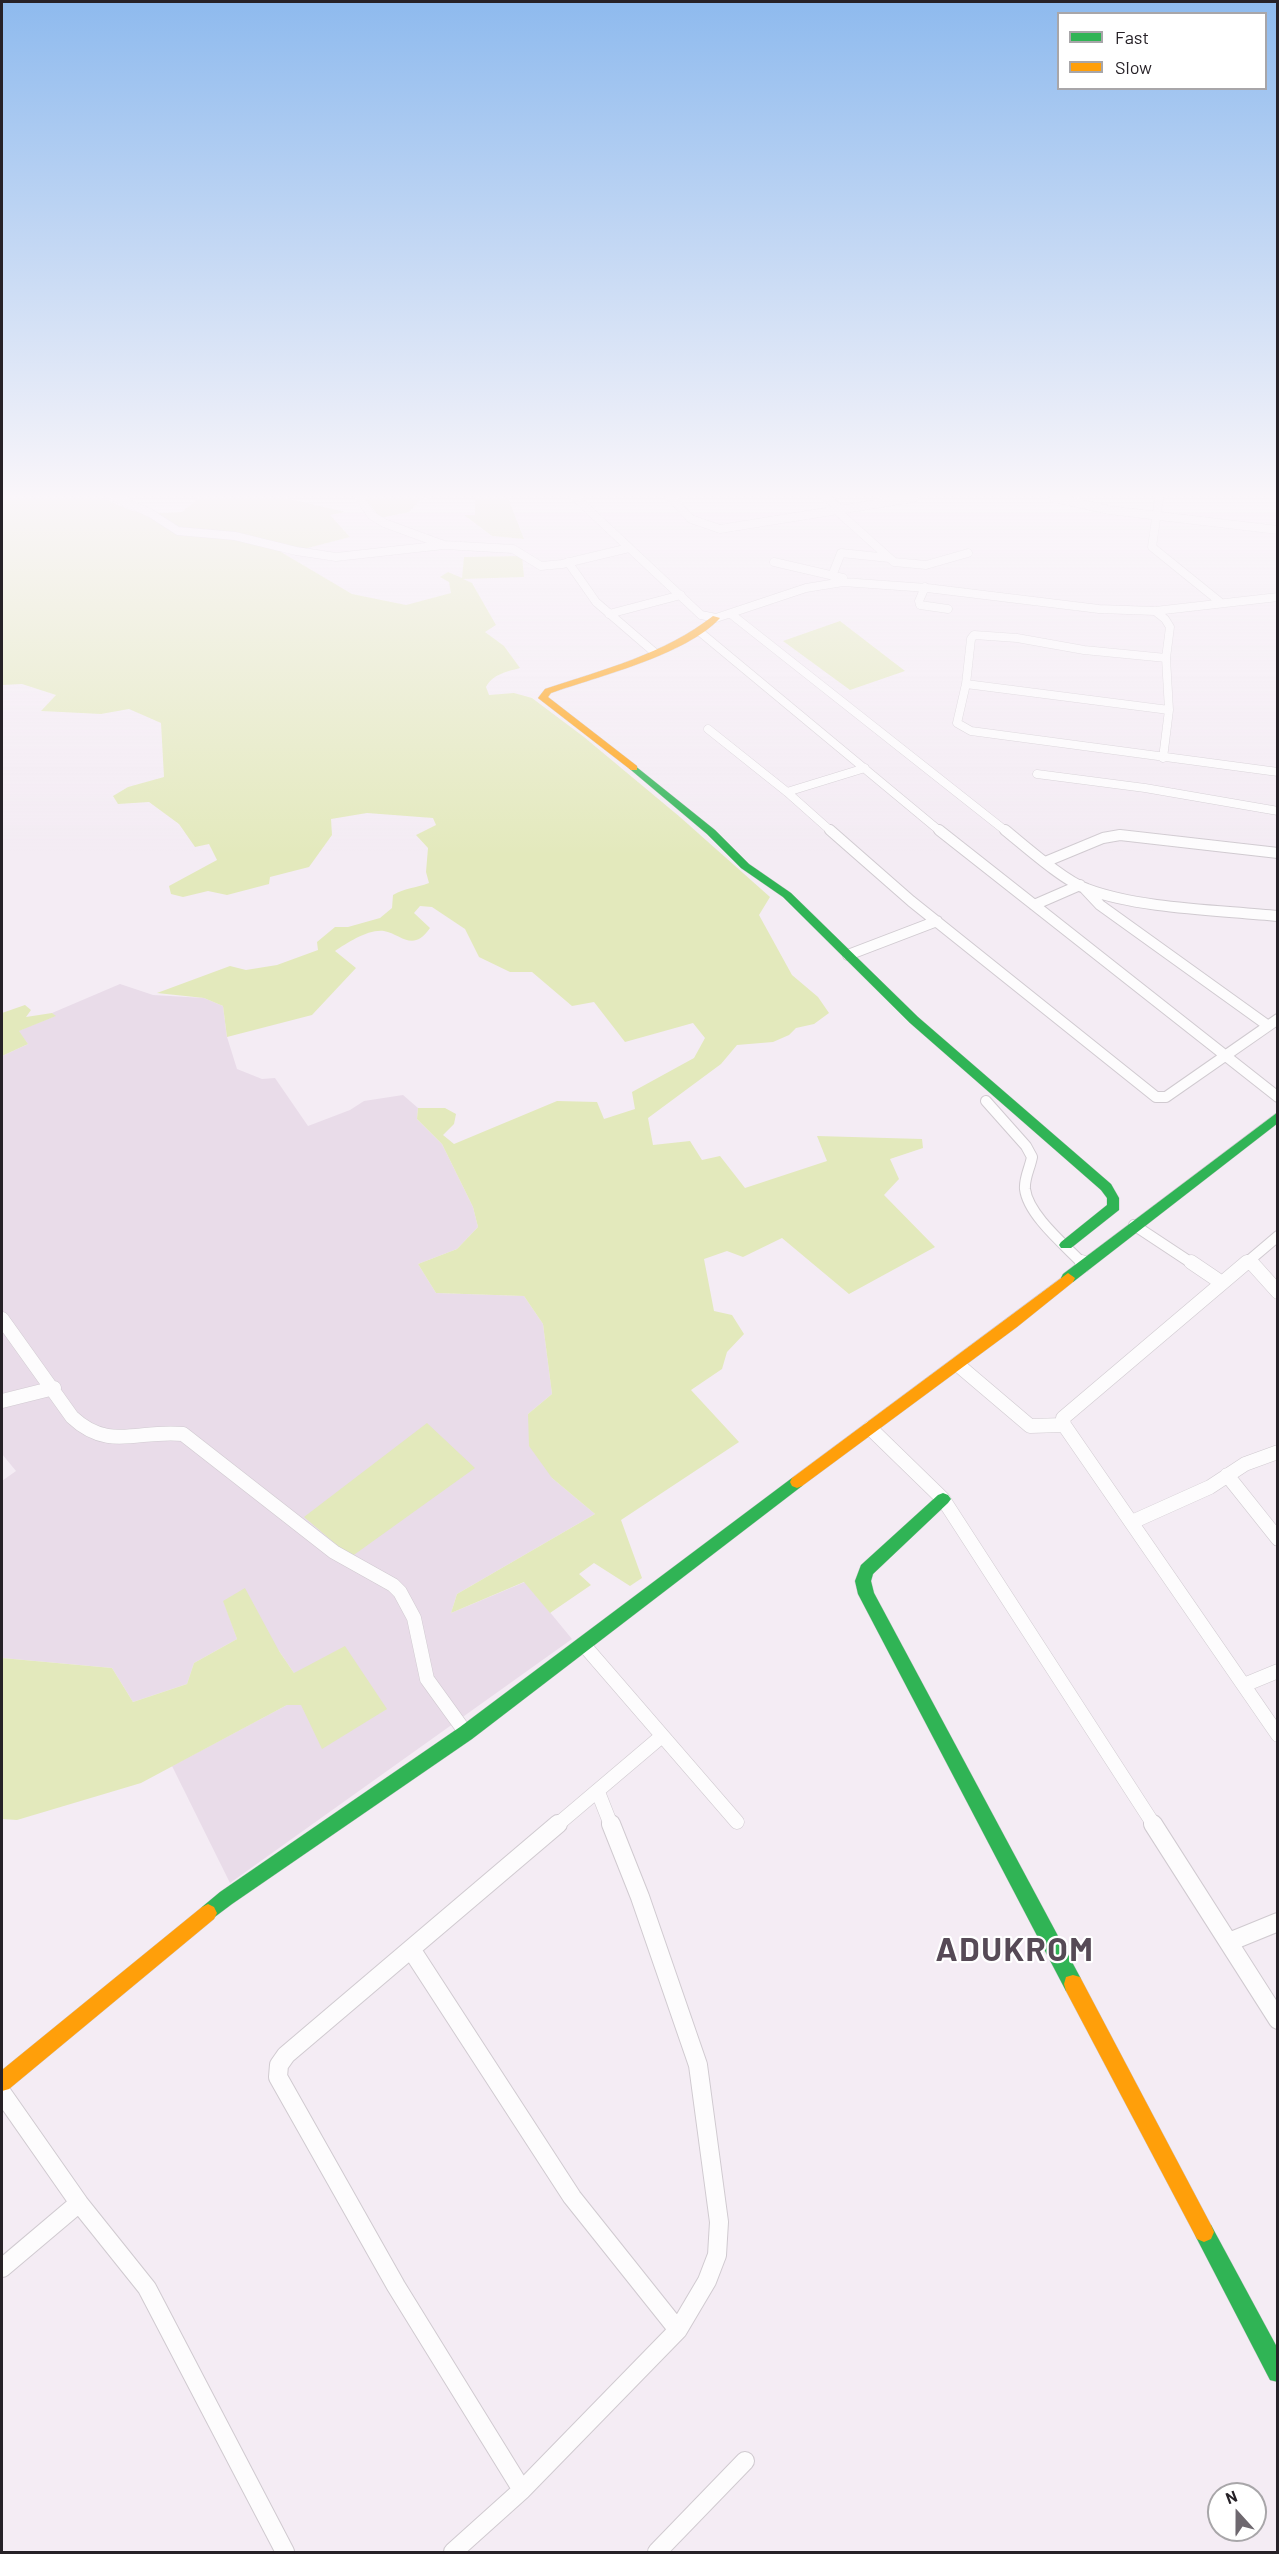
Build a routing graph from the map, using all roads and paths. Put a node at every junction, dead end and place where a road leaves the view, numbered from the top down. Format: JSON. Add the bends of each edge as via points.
{"nodes":[{"id":1,"x":613,"y":617,"type":"edge"},
{"id":2,"x":712,"y":617,"type":"edge"},
{"id":3,"x":719,"y":617,"type":"edge"},
{"id":4,"x":735,"y":617,"type":"edge"},
{"id":5,"x":1163,"y":617,"type":"edge"},
{"id":6,"x":716,"y":618,"type":"junction"},
{"id":7,"x":700,"y":632,"type":"junction"},
{"id":8,"x":654,"y":652,"type":"junction"},
{"id":9,"x":1166,"y":658,"type":"junction"},
{"id":10,"x":966,"y":684,"type":"junction"},
{"id":11,"x":1169,"y":710,"type":"junction"},
{"id":12,"x":708,"y":729,"type":"dead end"},
{"id":13,"x":1163,"y":758,"type":"junction"},
{"id":14,"x":865,"y":768,"type":"junction"},
{"id":15,"x":1278,"y":772,"type":"edge"},
{"id":16,"x":1037,"y":774,"type":"dead end"},
{"id":17,"x":787,"y":792,"type":"junction"},
{"id":18,"x":1278,"y":810,"type":"edge"},
{"id":19,"x":1278,"y":853,"type":"edge"},
{"id":20,"x":1045,"y":862,"type":"junction"},
{"id":21,"x":1083,"y":887,"type":"junction"},
{"id":22,"x":1034,"y":905,"type":"junction"},
{"id":23,"x":1278,"y":916,"type":"edge"},
{"id":24,"x":937,"y":921,"type":"junction"},
{"id":25,"x":848,"y":955,"type":"junction"},
{"id":26,"x":1278,"y":1018,"type":"edge"},
{"id":27,"x":1267,"y":1025,"type":"junction"},
{"id":28,"x":1226,"y":1056,"type":"junction"},
{"id":29,"x":1278,"y":1097,"type":"edge"},
{"id":30,"x":986,"y":1101,"type":"dead end"},
{"id":31,"x":1278,"y":1116,"type":"edge"},
{"id":32,"x":1134,"y":1225,"type":"junction"},
{"id":33,"x":1278,"y":1236,"type":"edge"},
{"id":34,"x":1066,"y":1245,"type":"junction"},
{"id":35,"x":1249,"y":1260,"type":"junction"},
{"id":36,"x":1084,"y":1265,"type":"junction"},
{"id":37,"x":1222,"y":1283,"type":"junction"},
{"id":38,"x":1278,"y":1292,"type":"edge"},
{"id":39,"x":2,"y":1319,"type":"edge"},
{"id":40,"x":957,"y":1364,"type":"junction"},
{"id":41,"x":54,"y":1388,"type":"junction"},
{"id":42,"x":2,"y":1401,"type":"edge"},
{"id":43,"x":1064,"y":1425,"type":"junction"},
{"id":44,"x":870,"y":1428,"type":"junction"},
{"id":45,"x":1278,"y":1452,"type":"edge"},
{"id":46,"x":1227,"y":1475,"type":"junction"},
{"id":47,"x":943,"y":1499,"type":"junction"},
{"id":48,"x":1132,"y":1522,"type":"junction"},
{"id":49,"x":1278,"y":1539,"type":"edge"},
{"id":50,"x":583,"y":1644,"type":"junction"},
{"id":51,"x":1278,"y":1671,"type":"edge"},
{"id":52,"x":1244,"y":1685,"type":"junction"},
{"id":53,"x":466,"y":1733,"type":"junction"},
{"id":54,"x":1278,"y":1735,"type":"edge"},
{"id":55,"x":662,"y":1736,"type":"junction"},
{"id":56,"x":598,"y":1792,"type":"junction"},
{"id":57,"x":737,"y":1822,"type":"dead end"},
{"id":58,"x":1278,"y":1922,"type":"edge"},
{"id":59,"x":1229,"y":1942,"type":"junction"},
{"id":60,"x":411,"y":1949,"type":"junction"},
{"id":61,"x":1278,"y":2020,"type":"edge"},
{"id":62,"x":2,"y":2082,"type":"edge"},
{"id":63,"x":2,"y":2093,"type":"edge"},
{"id":64,"x":79,"y":2203,"type":"junction"},
{"id":65,"x":2,"y":2268,"type":"edge"},
{"id":66,"x":678,"y":2330,"type":"junction"},
{"id":67,"x":1278,"y":2372,"type":"edge"},
{"id":68,"x":745,"y":2461,"type":"dead end"},
{"id":69,"x":522,"y":2490,"type":"junction"},
{"id":70,"x":285,"y":2553,"type":"edge"},
{"id":71,"x":453,"y":2553,"type":"edge"},
{"id":72,"x":657,"y":2553,"type":"edge"}],
"edges":[{"from":1,"to":8,"type":"street"},
{"from":2,"to":6,"type":"street"},
{"from":3,"to":6,"type":"street"},
{"from":4,"to":20,"type":"street"},
{"from":5,"to":9,"type":"street","via":[[1170,627]]},
{"from":6,"to":7,"type":"street"},
{"from":7,"to":8,"type":"street"},
{"from":7,"to":14,"type":"street"},
{"from":8,"to":25,"type":"street","via":[[548,691],[543,698],[637,770],[745,866],[787,895]]},
{"from":9,"to":10,"type":"street","via":[[974,635]]},
{"from":9,"to":11,"type":"street"},
{"from":10,"to":11,"type":"street"},
{"from":10,"to":13,"type":"street","via":[[957,718],[964,728]]},
{"from":11,"to":13,"type":"street"},
{"from":12,"to":17,"type":"street"},
{"from":13,"to":15,"type":"street"},
{"from":14,"to":17,"type":"street"},
{"from":14,"to":22,"type":"street"},
{"from":16,"to":18,"type":"street"},
{"from":17,"to":24,"type":"street"},
{"from":19,"to":20,"type":"street","via":[[1120,835]]},
{"from":20,"to":21,"type":"street"},
{"from":21,"to":22,"type":"street"},
{"from":21,"to":23,"type":"street","via":[[1167,905]]},
{"from":21,"to":27,"type":"street","via":[[1090,898]]},
{"from":22,"to":28,"type":"street"},
{"from":24,"to":25,"type":"street"},
{"from":24,"to":28,"type":"street","via":[[1156,1097],[1166,1097]]},
{"from":25,"to":34,"type":"street","via":[[914,1020],[1106,1187],[1114,1207]]},
{"from":26,"to":27,"type":"street"},
{"from":27,"to":28,"type":"street"},
{"from":28,"to":29,"type":"street"},
{"from":30,"to":34,"type":"street","via":[[1026,1146],[1032,1157],[1025,1180],[1026,1194],[1047,1226]]},
{"from":31,"to":32,"type":"street"},
{"from":32,"to":36,"type":"street"},
{"from":32,"to":37,"type":"street"},
{"from":33,"to":35,"type":"street"},
{"from":34,"to":36,"type":"street"},
{"from":35,"to":37,"type":"street"},
{"from":35,"to":38,"type":"street"},
{"from":36,"to":40,"type":"street"},
{"from":37,"to":43,"type":"street","via":[[1068,1412]]},
{"from":39,"to":41,"type":"street"},
{"from":40,"to":43,"type":"street","via":[[1030,1426]]},
{"from":40,"to":44,"type":"street"},
{"from":41,"to":42,"type":"street"},
{"from":41,"to":53,"type":"street","via":[[79,1425],[102,1437],[171,1431],[183,1434],[334,1552],[393,1586],[414,1618],[428,1679]]},
{"from":43,"to":48,"type":"street"},
{"from":44,"to":47,"type":"street"},
{"from":44,"to":50,"type":"street"},
{"from":45,"to":46,"type":"street"},
{"from":46,"to":48,"type":"street","via":[[1210,1487]]},
{"from":46,"to":49,"type":"street"},
{"from":47,"to":59,"type":"street"},
{"from":47,"to":67,"type":"street","via":[[867,1569],[863,1581],[866,1594]]},
{"from":48,"to":52,"type":"street"},
{"from":50,"to":53,"type":"street"},
{"from":50,"to":55,"type":"street"},
{"from":51,"to":52,"type":"street"},
{"from":52,"to":54,"type":"street"},
{"from":53,"to":62,"type":"street","via":[[226,1898]]},
{"from":55,"to":56,"type":"street"},
{"from":55,"to":57,"type":"street"},
{"from":56,"to":60,"type":"street"},
{"from":56,"to":66,"type":"street","via":[[640,1897],[698,2065],[719,2222],[717,2255],[708,2281]]},
{"from":58,"to":59,"type":"street"},
{"from":59,"to":61,"type":"street"},
{"from":60,"to":66,"type":"street","via":[[572,2197]]},
{"from":60,"to":69,"type":"street","via":[[286,2055],[279,2065],[278,2077],[340,2192]]},
{"from":63,"to":64,"type":"street"},
{"from":64,"to":65,"type":"street"},
{"from":64,"to":70,"type":"street","via":[[147,2288]]},
{"from":66,"to":69,"type":"street"},
{"from":68,"to":72,"type":"street"},
{"from":69,"to":71,"type":"street"}]}
